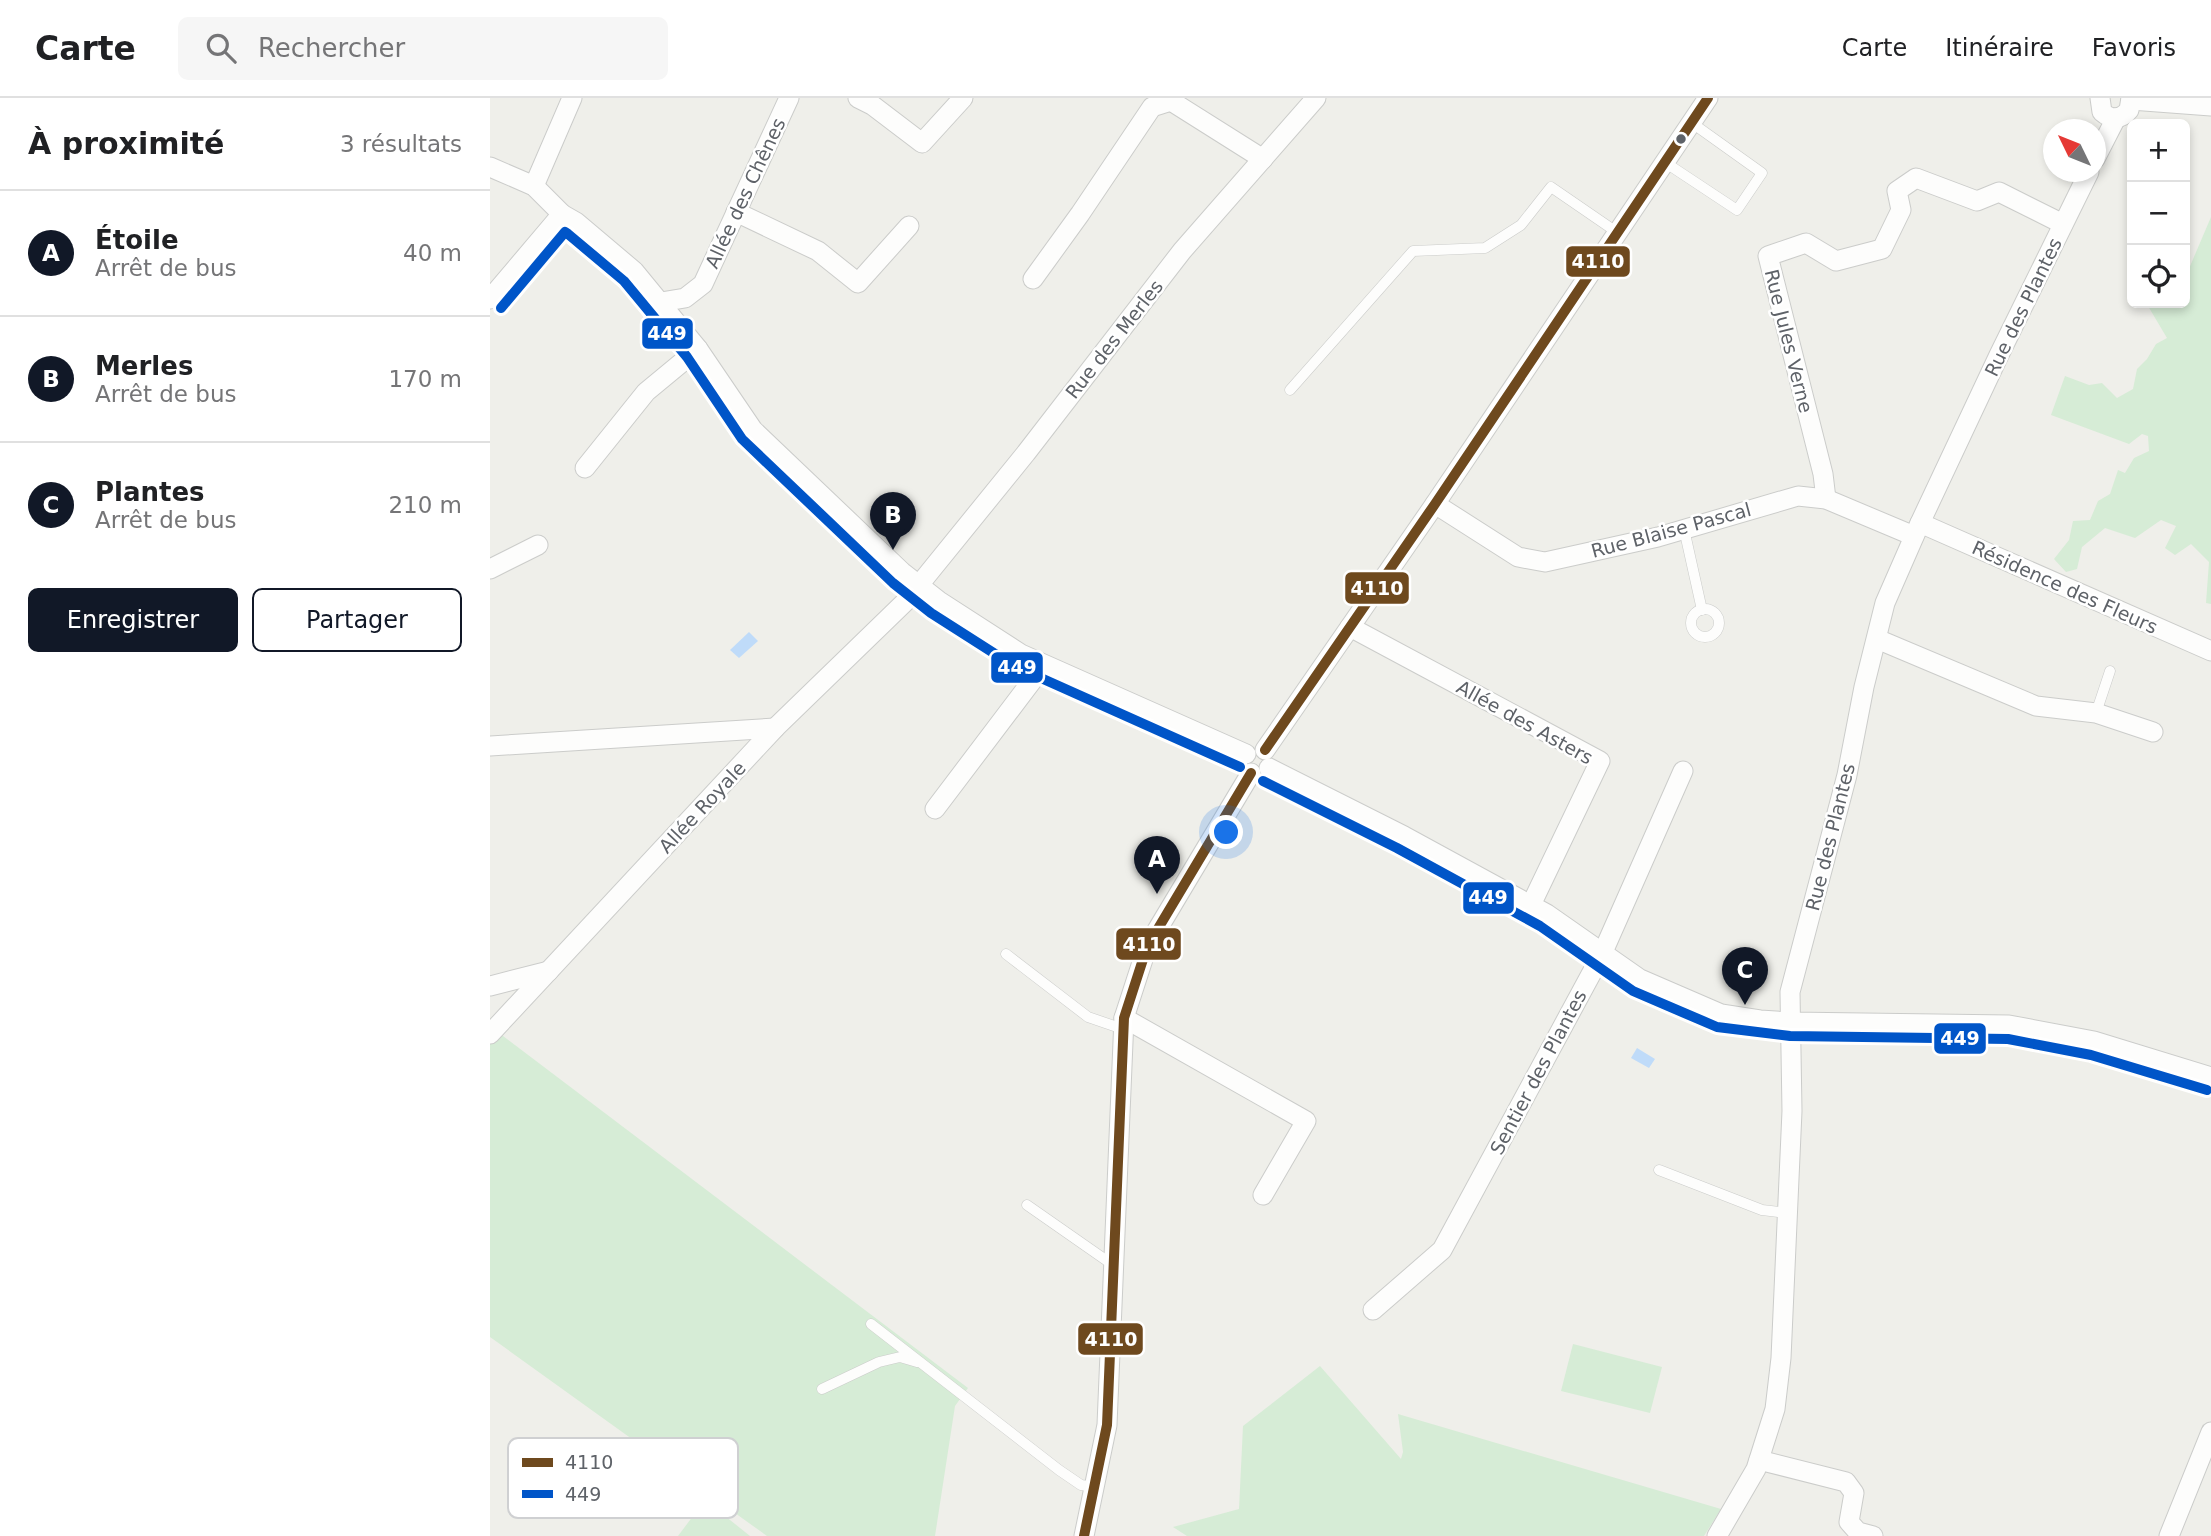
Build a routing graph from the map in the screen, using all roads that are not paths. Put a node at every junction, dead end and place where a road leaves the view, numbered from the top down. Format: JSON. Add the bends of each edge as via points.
{"nodes":[{"id":1,"x":572,"y":98,"type":"edge"},
{"id":2,"x":789,"y":98,"type":"edge"},
{"id":3,"x":858,"y":98,"type":"edge"},
{"id":4,"x":963,"y":98,"type":"edge"},
{"id":5,"x":1316,"y":98,"type":"edge"},
{"id":6,"x":1708,"y":98,"type":"edge"},
{"id":7,"x":2097,"y":99,"type":"edge"},
{"id":8,"x":2131,"y":99,"type":"edge"},
{"id":9,"x":2211,"y":106,"type":"edge"},
{"id":10,"x":2116,"y":118,"type":"junction"},
{"id":11,"x":1692,"y":124,"type":"junction"},
{"id":12,"x":2106,"y":138,"type":"edge"},
{"id":13,"x":1263,"y":159,"type":"junction"},
{"id":14,"x":1666,"y":163,"type":"junction"},
{"id":15,"x":490,"y":167,"type":"edge"},
{"id":16,"x":2084,"y":182,"type":"edge"},
{"id":17,"x":534,"y":186,"type":"junction"},
{"id":18,"x":736,"y":212,"type":"junction"},
{"id":19,"x":562,"y":214,"type":"junction"},
{"id":20,"x":2063,"y":224,"type":"junction"},
{"id":21,"x":909,"y":226,"type":"dead end"},
{"id":22,"x":1618,"y":233,"type":"junction"},
{"id":23,"x":1033,"y":279,"type":"dead end"},
{"id":24,"x":490,"y":299,"type":"edge"},
{"id":25,"x":662,"y":302,"type":"junction"},
{"id":26,"x":698,"y":349,"type":"junction"},
{"id":27,"x":1290,"y":390,"type":"dead end"},
{"id":28,"x":585,"y":468,"type":"dead end"},
{"id":29,"x":1826,"y":499,"type":"junction"},
{"id":30,"x":1435,"y":504,"type":"junction"},
{"id":31,"x":1684,"y":529,"type":"junction"},
{"id":32,"x":1917,"y":530,"type":"junction"},
{"id":33,"x":538,"y":545,"type":"dead end"},
{"id":34,"x":490,"y":569,"type":"edge"},
{"id":35,"x":919,"y":586,"type":"junction"},
{"id":36,"x":1702,"y":610,"type":"dead end"},
{"id":37,"x":1350,"y":627,"type":"junction"},
{"id":38,"x":1877,"y":639,"type":"junction"},
{"id":39,"x":2211,"y":651,"type":"edge"},
{"id":40,"x":1044,"y":665,"type":"junction"},
{"id":41,"x":2110,"y":671,"type":"dead end"},
{"id":42,"x":2096,"y":713,"type":"junction"},
{"id":43,"x":775,"y":728,"type":"junction"},
{"id":44,"x":2153,"y":732,"type":"dead end"},
{"id":45,"x":490,"y":746,"type":"edge"},
{"id":46,"x":1257,"y":761,"type":"junction"},
{"id":47,"x":1683,"y":771,"type":"dead end"},
{"id":48,"x":935,"y":809,"type":"dead end"},
{"id":49,"x":1531,"y":905,"type":"junction"},
{"id":50,"x":1602,"y":952,"type":"junction"},
{"id":51,"x":1006,"y":954,"type":"dead end"},
{"id":52,"x":549,"y":971,"type":"junction"},
{"id":53,"x":490,"y":986,"type":"edge"},
{"id":54,"x":1791,"y":1022,"type":"junction"},
{"id":55,"x":1123,"y":1023,"type":"junction"},
{"id":56,"x":490,"y":1034,"type":"edge"},
{"id":57,"x":2211,"y":1077,"type":"edge"},
{"id":58,"x":1659,"y":1170,"type":"dead end"},
{"id":59,"x":1263,"y":1195,"type":"dead end"},
{"id":60,"x":1027,"y":1205,"type":"dead end"},
{"id":61,"x":1787,"y":1213,"type":"junction"},
{"id":62,"x":1114,"y":1265,"type":"junction"},
{"id":63,"x":1373,"y":1310,"type":"dead end"},
{"id":64,"x":871,"y":1324,"type":"dead end"},
{"id":65,"x":925,"y":1364,"type":"junction"},
{"id":66,"x":822,"y":1389,"type":"dead end"},
{"id":67,"x":2211,"y":1432,"type":"edge"},
{"id":68,"x":1759,"y":1460,"type":"junction"},
{"id":69,"x":1094,"y":1487,"type":"junction"},
{"id":70,"x":1084,"y":1536,"type":"edge"},
{"id":71,"x":1717,"y":1536,"type":"edge"},
{"id":72,"x":1873,"y":1536,"type":"edge"},
{"id":73,"x":2169,"y":1536,"type":"edge"}],
"edges":[{"from":1,"to":17,"type":"street"},
{"from":2,"to":18,"type":"street","name":"Allée des Chênes"},
{"from":3,"to":4,"type":"street","via":[[922,143]]},
{"from":5,"to":13,"type":"street","name":"Rue des Merles"},
{"from":6,"to":11,"type":"street"},
{"from":7,"to":10,"type":"street","via":[[2102,112]]},
{"from":8,"to":9,"type":"street"},
{"from":8,"to":10,"type":"street","via":[[2126,114]]},
{"from":10,"to":12,"type":"street"},
{"from":11,"to":14,"type":"street"},
{"from":11,"to":14,"type":"lane","via":[[1762,173],[1737,210]]},
{"from":13,"to":23,"type":"street","via":[[1171,101],[1152,107]]},
{"from":13,"to":35,"type":"street","name":"Rue des Merles","via":[[1182,251]]},
{"from":14,"to":22,"type":"street"},
{"from":15,"to":17,"type":"street"},
{"from":16,"to":20,"type":"street","name":"Rue des Plantes"},
{"from":17,"to":19,"type":"street"},
{"from":18,"to":21,"type":"street","via":[[818,251],[858,283]]},
{"from":18,"to":25,"type":"street","name":"Allée des Chênes","via":[[703,284],[685,298]]},
{"from":19,"to":24,"type":"street"},
{"from":19,"to":25,"type":"street","via":[[634,271]]},
{"from":20,"to":29,"type":"street","name":"Rue Jules Verne","via":[[1999,192],[1977,201],[1916,178],[1897,191],[1901,210],[1882,249],[1836,261],[1807,243],[1768,256]]},
{"from":20,"to":32,"type":"street","name":"Rue des Plantes"},
{"from":22,"to":27,"type":"lane","via":[[1551,187],[1521,225],[1485,248],[1413,251]]},
{"from":22,"to":30,"type":"street"},
{"from":25,"to":26,"type":"street"},
{"from":26,"to":28,"type":"street","via":[[646,392]]},
{"from":26,"to":35,"type":"street","via":[[754,430]]},
{"from":29,"to":31,"type":"street","name":"Rue Blaise Pascal","via":[[1798,496]]},
{"from":29,"to":32,"type":"street","name":"Rue Blaise Pascal"},
{"from":30,"to":31,"type":"street","name":"Rue Blaise Pascal","via":[[1518,557],[1545,562]]},
{"from":30,"to":37,"type":"street"},
{"from":31,"to":36,"type":"lane"},
{"from":32,"to":38,"type":"street","name":"Rue des Plantes","via":[[1885,603]]},
{"from":32,"to":39,"type":"street","name":"Résidence des Fleurs"},
{"from":33,"to":34,"type":"street"},
{"from":35,"to":40,"type":"street"},
{"from":35,"to":43,"type":"street","name":"Allée Royale"},
{"from":37,"to":46,"type":"street"},
{"from":37,"to":49,"type":"street","name":"Allée des Asters","via":[[1600,761]]},
{"from":38,"to":42,"type":"street","via":[[2036,706]]},
{"from":38,"to":54,"type":"street","name":"Rue des Plantes","via":[[1790,992]]},
{"from":40,"to":46,"type":"street"},
{"from":40,"to":48,"type":"street"},
{"from":41,"to":42,"type":"lane"},
{"from":42,"to":44,"type":"street"},
{"from":43,"to":45,"type":"street"},
{"from":43,"to":52,"type":"street","name":"Allée Royale"},
{"from":46,"to":49,"type":"street"},
{"from":46,"to":55,"type":"street","via":[[1147,947]]},
{"from":47,"to":50,"type":"street","name":"Sentier des Plantes"},
{"from":49,"to":50,"type":"street"},
{"from":50,"to":54,"type":"street","via":[[1640,979],[1721,1014]]},
{"from":50,"to":63,"type":"street","name":"Sentier des Plantes","via":[[1442,1250]]},
{"from":51,"to":55,"type":"lane","via":[[1088,1017]]},
{"from":52,"to":53,"type":"street"},
{"from":52,"to":56,"type":"street","name":"Allée Royale"},
{"from":54,"to":57,"type":"street","via":[[2009,1025],[2094,1041]]},
{"from":54,"to":61,"type":"street","name":"Rue des Plantes"},
{"from":55,"to":59,"type":"street","via":[[1306,1121]]},
{"from":55,"to":62,"type":"street"},
{"from":58,"to":61,"type":"lane","via":[[1762,1210]]},
{"from":60,"to":62,"type":"lane"},
{"from":61,"to":68,"type":"street","name":"Rue des Plantes","via":[[1781,1358],[1775,1409]]},
{"from":62,"to":69,"type":"street","via":[[1107,1424]]},
{"from":64,"to":65,"type":"lane"},
{"from":65,"to":66,"type":"lane","via":[[900,1357],[879,1362]]},
{"from":65,"to":69,"type":"lane","via":[[1059,1470],[1081,1485]]},
{"from":67,"to":73,"type":"street"},
{"from":68,"to":71,"type":"street","name":"Rue des Plantes"},
{"from":68,"to":72,"type":"street","via":[[1846,1482],[1854,1493],[1849,1521],[1858,1532]]},
{"from":69,"to":70,"type":"street"}]}
